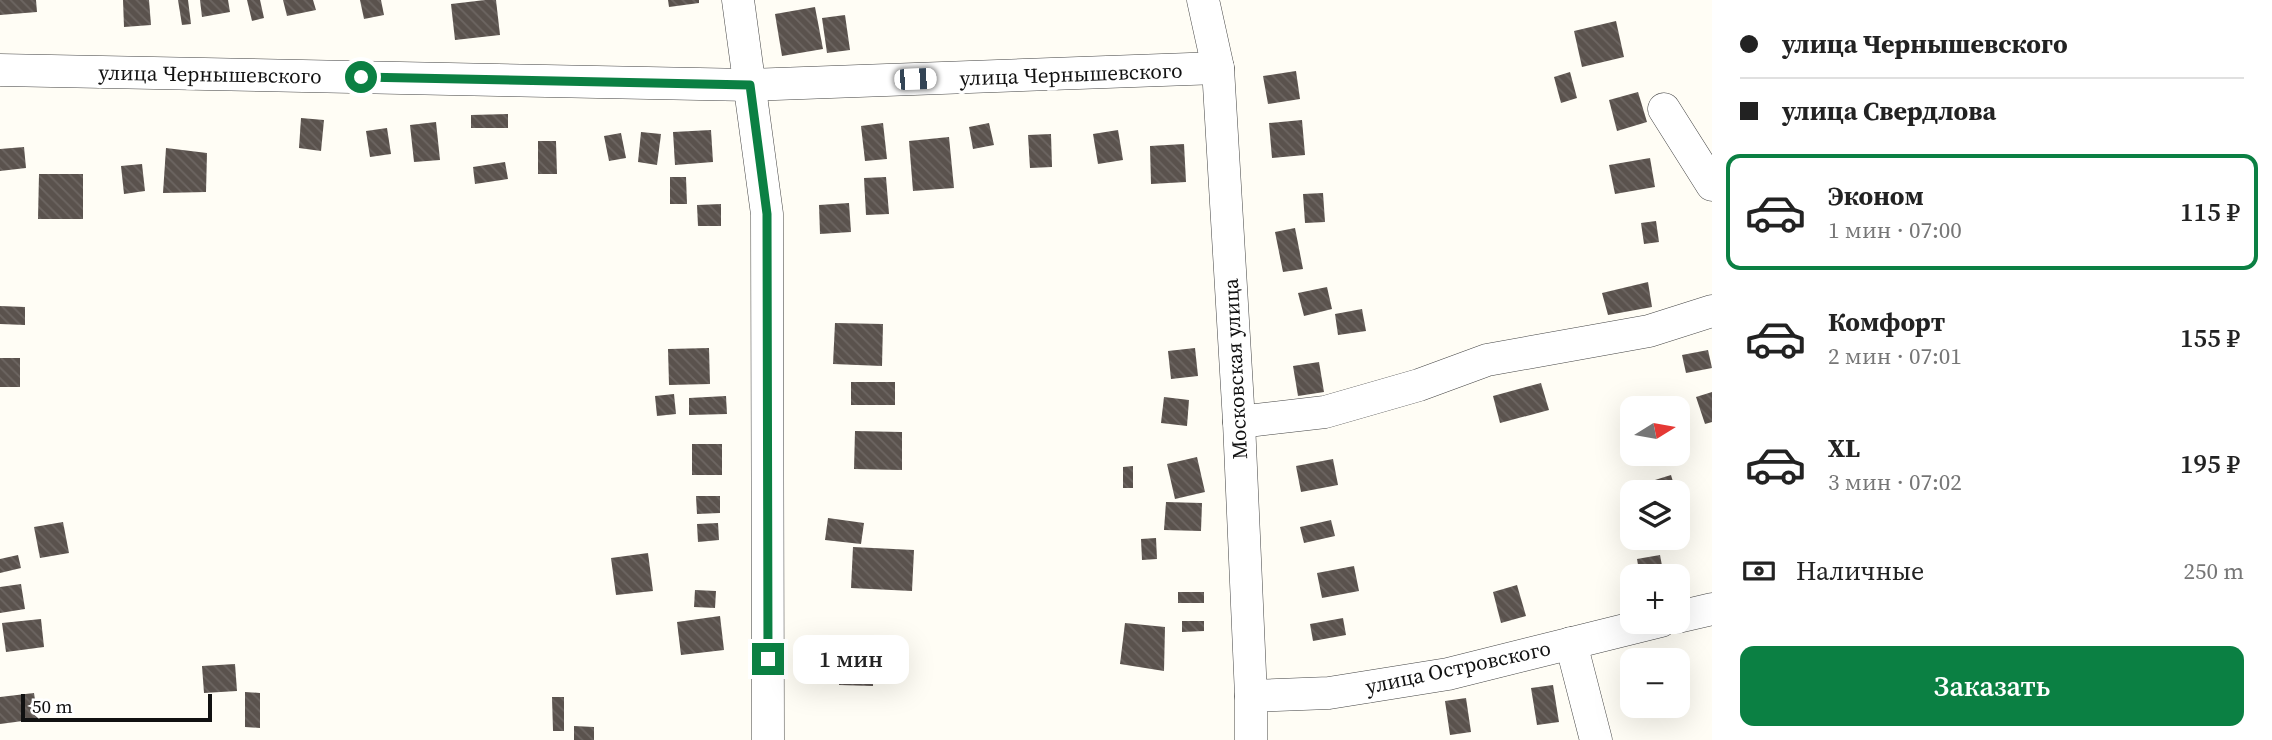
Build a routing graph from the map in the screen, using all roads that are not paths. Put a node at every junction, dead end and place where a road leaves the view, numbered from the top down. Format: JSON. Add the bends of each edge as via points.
{"nodes":[{"id":1,"x":738,"y":0,"type":"edge"},
{"id":2,"x":1203,"y":0,"type":"edge"},
{"id":3,"x":1218,"y":68,"type":"junction"},
{"id":4,"x":0,"y":70,"type":"edge"},
{"id":5,"x":750,"y":85,"type":"junction"},
{"id":6,"x":1664,"y":109,"type":"dead end"},
{"id":7,"x":1712,"y":186,"type":"edge"},
{"id":8,"x":1712,"y":311,"type":"edge"},
{"id":9,"x":1239,"y":422,"type":"junction"},
{"id":10,"x":1712,"y":609,"type":"edge"},
{"id":11,"x":1690,"y":614,"type":"edge"},
{"id":12,"x":1620,"y":631,"type":"edge"},
{"id":13,"x":1571,"y":643,"type":"junction"},
{"id":14,"x":1251,"y":696,"type":"junction"},
{"id":15,"x":768,"y":740,"type":"edge"},
{"id":16,"x":1251,"y":740,"type":"edge"},
{"id":17,"x":1596,"y":740,"type":"edge"}],
"edges":[{"from":1,"to":5,"type":"street"},
{"from":2,"to":3,"type":"street","name":"Московская улица"},
{"from":3,"to":5,"type":"street","name":"улица Чернышевского"},
{"from":3,"to":9,"type":"street","name":"Московская улица"},
{"from":4,"to":5,"type":"street","name":"улица Чернышевского"},
{"from":5,"to":15,"type":"street","via":[[767,214]]},
{"from":6,"to":7,"type":"street"},
{"from":8,"to":9,"type":"street","via":[[1649,331],[1487,360],[1325,412]]},
{"from":9,"to":14,"type":"street","name":"Московская улица"},
{"from":10,"to":11,"type":"street"},
{"from":12,"to":13,"type":"street","name":"улица Островского"},
{"from":13,"to":14,"type":"street","name":"улица Островского","via":[[1448,674],[1329,693]]},
{"from":13,"to":17,"type":"street"},
{"from":14,"to":16,"type":"street","name":"Московская улица"}]}
